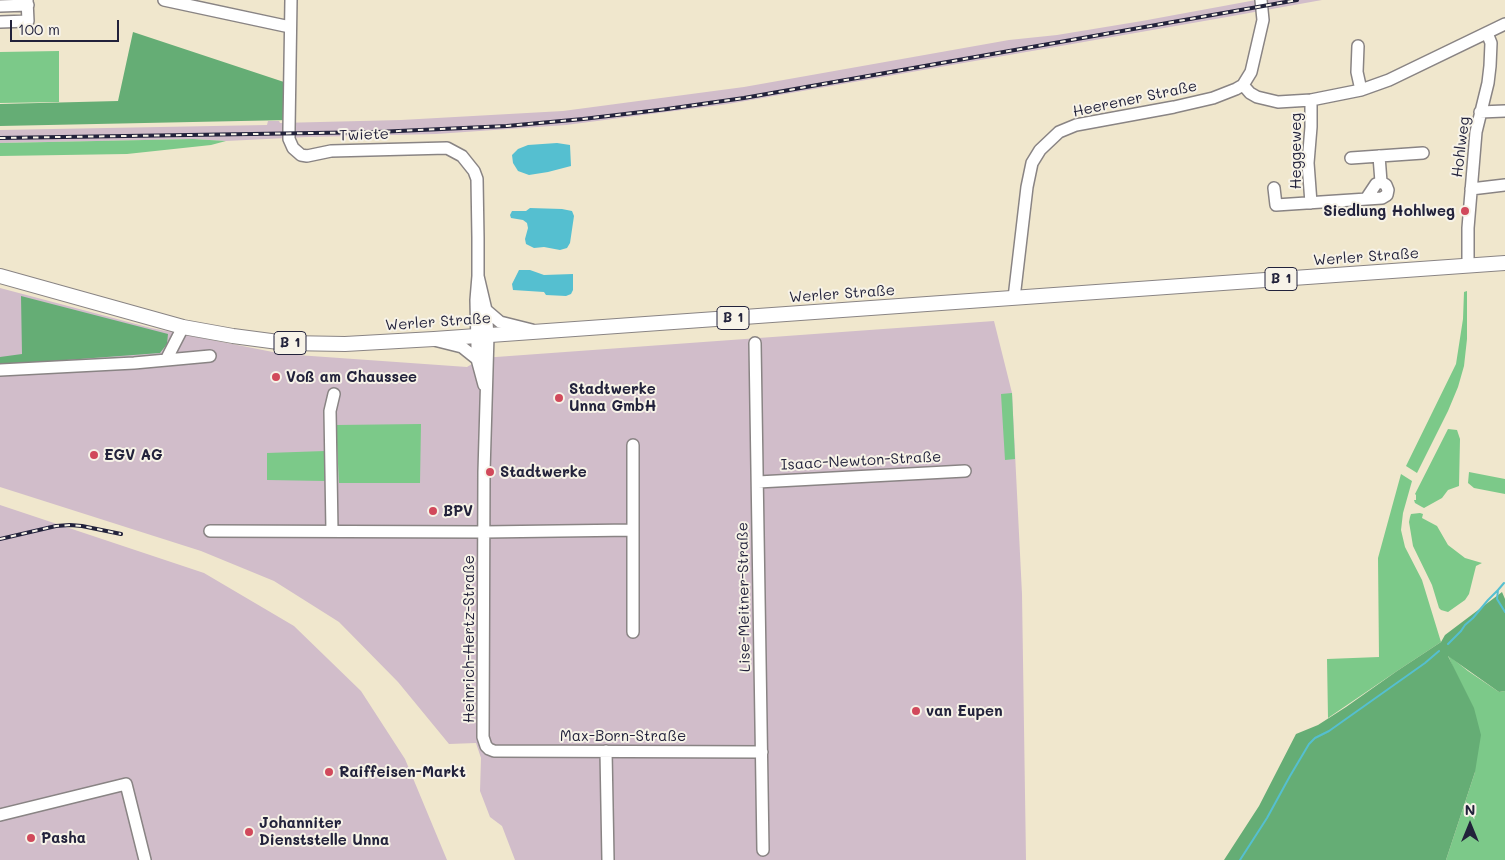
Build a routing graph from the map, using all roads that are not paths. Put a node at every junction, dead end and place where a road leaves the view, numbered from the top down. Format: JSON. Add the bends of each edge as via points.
{"nodes":[{"id":1,"x":291,"y":0,"type":"edge"},
{"id":2,"x":1261,"y":0,"type":"edge"},
{"id":3,"x":170,"y":1,"type":"edge"},
{"id":4,"x":28,"y":2,"type":"edge"},
{"id":5,"x":0,"y":6,"type":"edge"},
{"id":6,"x":0,"y":22,"type":"edge"},
{"id":7,"x":1505,"y":24,"type":"edge"},
{"id":8,"x":290,"y":27,"type":"junction"},
{"id":9,"x":1487,"y":33,"type":"junction"},
{"id":10,"x":1358,"y":46,"type":"dead end"},
{"id":11,"x":1243,"y":85,"type":"junction"},
{"id":12,"x":1360,"y":90,"type":"junction"},
{"id":13,"x":1311,"y":100,"type":"junction"},
{"id":14,"x":1505,"y":111,"type":"edge"},
{"id":15,"x":1480,"y":112,"type":"junction"},
{"id":16,"x":1423,"y":154,"type":"dead end"},
{"id":17,"x":1379,"y":156,"type":"junction"},
{"id":18,"x":1351,"y":158,"type":"dead end"},
{"id":19,"x":1505,"y":185,"type":"edge"},
{"id":20,"x":1274,"y":188,"type":"dead end"},
{"id":21,"x":1471,"y":189,"type":"junction"},
{"id":22,"x":1311,"y":203,"type":"junction"},
{"id":23,"x":1505,"y":263,"type":"edge"},
{"id":24,"x":1468,"y":266,"type":"junction"},
{"id":25,"x":0,"y":276,"type":"edge"},
{"id":26,"x":478,"y":276,"type":"junction"},
{"id":27,"x":1014,"y":298,"type":"junction"},
{"id":28,"x":486,"y":310,"type":"junction"},
{"id":29,"x":183,"y":327,"type":"junction"},
{"id":30,"x":536,"y":331,"type":"junction"},
{"id":31,"x":482,"y":336,"type":"junction"},
{"id":32,"x":434,"y":340,"type":"junction"},
{"id":33,"x":755,"y":344,"type":"dead end"},
{"id":34,"x":210,"y":356,"type":"dead end"},
{"id":35,"x":477,"y":359,"type":"junction"},
{"id":36,"x":166,"y":360,"type":"junction"},
{"id":37,"x":0,"y":370,"type":"edge"},
{"id":38,"x":486,"y":392,"type":"junction"},
{"id":39,"x":334,"y":394,"type":"dead end"},
{"id":40,"x":633,"y":445,"type":"dead end"},
{"id":41,"x":965,"y":471,"type":"dead end"},
{"id":42,"x":758,"y":482,"type":"junction"},
{"id":43,"x":633,"y":530,"type":"junction"},
{"id":44,"x":210,"y":531,"type":"dead end"},
{"id":45,"x":332,"y":531,"type":"junction"},
{"id":46,"x":484,"y":532,"type":"junction"},
{"id":47,"x":634,"y":632,"type":"dead end"},
{"id":48,"x":486,"y":746,"type":"joint"},
{"id":49,"x":606,"y":751,"type":"junction"},
{"id":50,"x":762,"y":752,"type":"junction"},
{"id":51,"x":0,"y":815,"type":"edge"},
{"id":52,"x":763,"y":850,"type":"dead end"},
{"id":53,"x":145,"y":860,"type":"edge"},
{"id":54,"x":608,"y":860,"type":"edge"}],
"edges":[{"from":1,"to":8,"type":"street","name":"Twiete"},
{"from":2,"to":11,"type":"street","via":[[1263,20],[1251,72]]},
{"from":3,"to":8,"type":"street"},
{"from":4,"to":5,"type":"street"},
{"from":4,"to":6,"type":"street","via":[[28,21]]},
{"from":7,"to":9,"type":"street"},
{"from":8,"to":26,"type":"street","name":"Twiete","via":[[288,129],[292,148],[307,156],[331,151],[437,147],[462,156],[477,179]]},
{"from":9,"to":12,"type":"street","via":[[1389,80]]},
{"from":9,"to":15,"type":"street","name":"Hohlweg","via":[[1491,43],[1490,66]]},
{"from":10,"to":12,"type":"street"},
{"from":11,"to":13,"type":"street","via":[[1250,93],[1266,100]]},
{"from":11,"to":27,"type":"street","name":"Heerener Straße","via":[[1213,98],[1076,125],[1059,132],[1048,142],[1032,163],[1026,187]]},
{"from":12,"to":13,"type":"street"},
{"from":13,"to":22,"type":"street","name":"Heggeweg","via":[[1308,164]]},
{"from":14,"to":15,"type":"street"},
{"from":15,"to":21,"type":"street","name":"Hohlweg"},
{"from":16,"to":17,"type":"street"},
{"from":17,"to":18,"type":"street"},
{"from":17,"to":22,"type":"street","name":"Heggeweg","via":[[1381,182],[1387,187],[1387,195]]},
{"from":19,"to":21,"type":"street"},
{"from":20,"to":22,"type":"street","name":"Heggeweg","via":[[1276,205]]},
{"from":21,"to":24,"type":"street","name":"Hohlweg"},
{"from":23,"to":24,"type":"main road","name":"Werler Straße","number":"B 1"},
{"from":24,"to":27,"type":"main road","name":"Werler Straße","number":"B 1"},
{"from":25,"to":29,"type":"main road","name":"Werler Straße","number":"B 1"},
{"from":26,"to":28,"type":"street","name":"Twiete"},
{"from":26,"to":31,"type":"street","name":"Twiete","via":[[476,300]]},
{"from":27,"to":30,"type":"main road","name":"Werler Straße","number":"B 1"},
{"from":28,"to":30,"type":"street","via":[[500,322]]},
{"from":28,"to":31,"type":"street","name":"Twiete"},
{"from":29,"to":32,"type":"main road","name":"Werler Straße","number":"B 1","via":[[295,344]]},
{"from":29,"to":36,"type":"street"},
{"from":30,"to":31,"type":"main road","name":"Werler Straße","number":"B 1"},
{"from":31,"to":32,"type":"main road","name":"Werler Straße","number":"B 1"},
{"from":31,"to":35,"type":"street","name":"Heinrich-Hertz-Straße"},
{"from":31,"to":38,"type":"street","name":"Heinrich-Hertz-Straße","via":[[488,376]]},
{"from":32,"to":35,"type":"street","via":[[462,347]]},
{"from":33,"to":42,"type":"street","name":"Lise-Meitner-Straße"},
{"from":34,"to":36,"type":"street"},
{"from":35,"to":38,"type":"street","name":"Heinrich-Hertz-Straße"},
{"from":36,"to":37,"type":"street"},
{"from":38,"to":46,"type":"street","name":"Heinrich-Hertz-Straße"},
{"from":39,"to":45,"type":"street","via":[[330,410]]},
{"from":40,"to":43,"type":"street"},
{"from":41,"to":42,"type":"street","name":"Isaac-Newton-Straße"},
{"from":42,"to":50,"type":"street","name":"Lise-Meitner-Straße"},
{"from":43,"to":46,"type":"street"},
{"from":43,"to":47,"type":"street"},
{"from":44,"to":45,"type":"street"},
{"from":45,"to":46,"type":"street"},
{"from":46,"to":48,"type":"street","name":"Heinrich-Hertz-Straße","via":[[483,737]]},
{"from":48,"to":49,"type":"street","name":"Max-Born-Straße","via":[[494,751]]},
{"from":49,"to":50,"type":"street","name":"Max-Born-Straße"},
{"from":49,"to":54,"type":"street"},
{"from":50,"to":52,"type":"street","name":"Lise-Meitner-Straße"},
{"from":51,"to":53,"type":"street","via":[[126,784]]}]}
